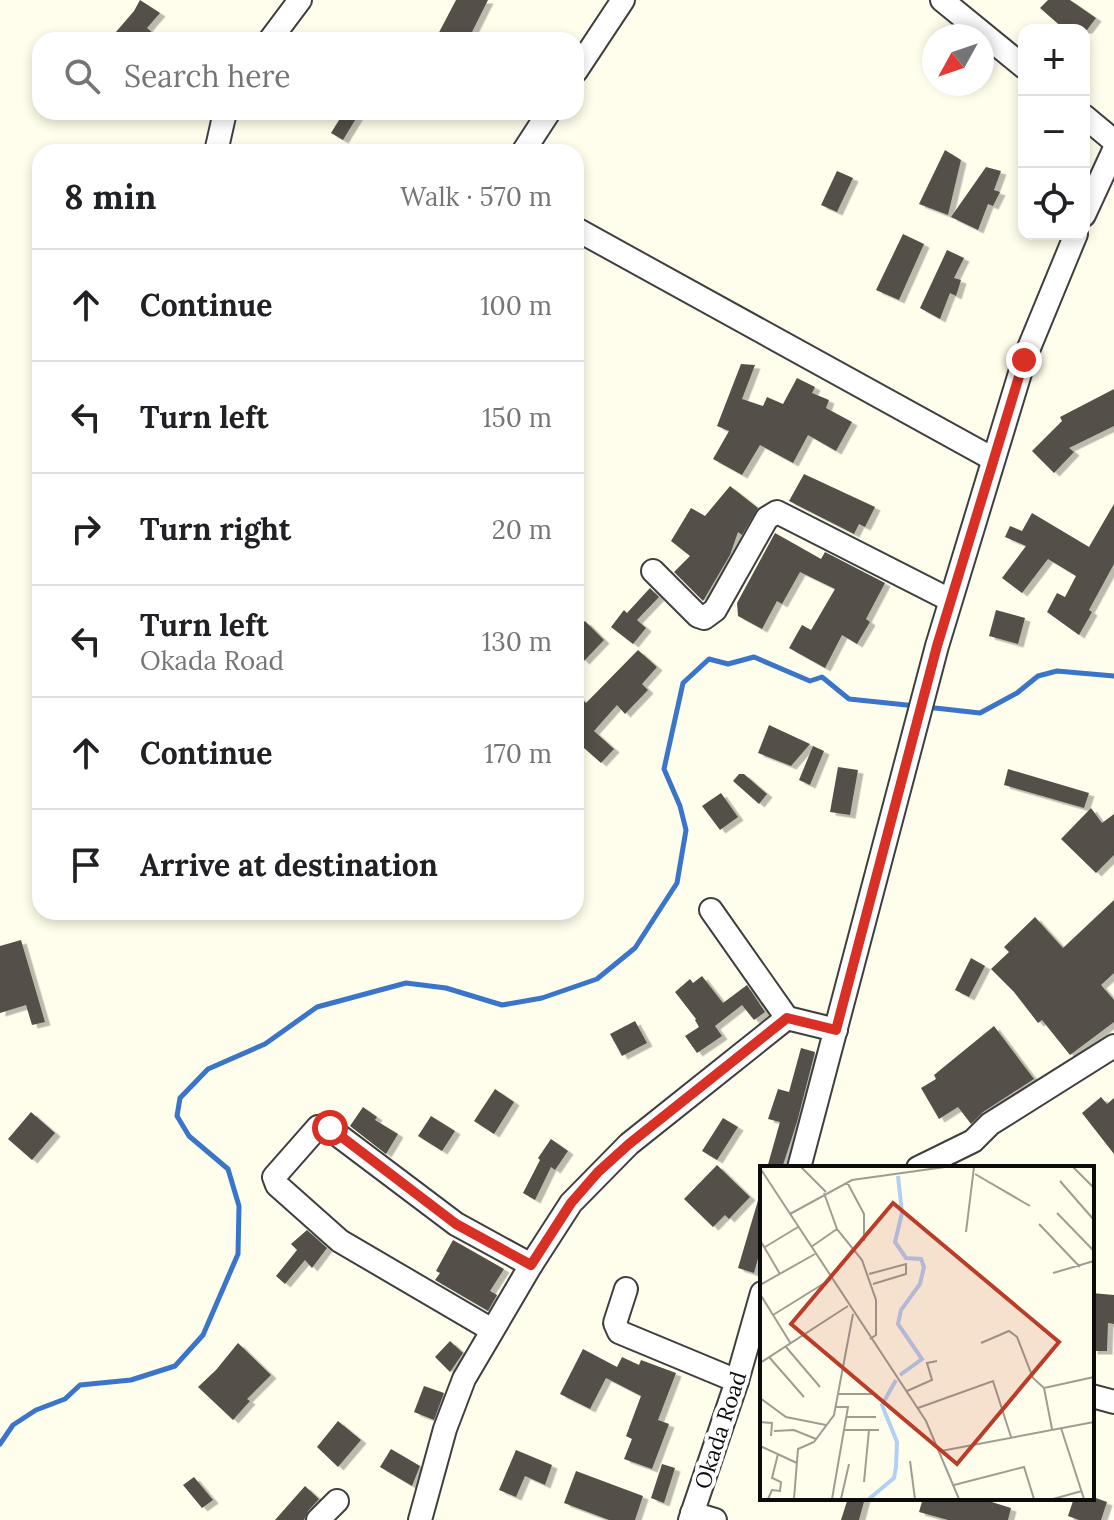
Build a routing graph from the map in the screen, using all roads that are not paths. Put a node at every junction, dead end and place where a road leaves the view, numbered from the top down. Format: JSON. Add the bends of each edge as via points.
{"nodes":[{"id":1,"x":300,"y":0,"type":"edge"},
{"id":2,"x":623,"y":0,"type":"edge"},
{"id":3,"x":942,"y":0,"type":"edge"},
{"id":4,"x":276,"y":32,"type":"edge"},
{"id":5,"x":584,"y":59,"type":"edge"},
{"id":6,"x":1018,"y":62,"type":"edge"},
{"id":7,"x":223,"y":120,"type":"edge"},
{"id":8,"x":544,"y":120,"type":"edge"},
{"id":9,"x":1090,"y":121,"type":"edge"},
{"id":10,"x":1114,"y":141,"type":"edge"},
{"id":11,"x":218,"y":144,"type":"edge"},
{"id":12,"x":528,"y":144,"type":"edge"},
{"id":13,"x":1114,"y":150,"type":"edge"},
{"id":14,"x":1090,"y":202,"type":"edge"},
{"id":15,"x":584,"y":233,"type":"edge"},
{"id":16,"x":1074,"y":240,"type":"edge"},
{"id":17,"x":993,"y":459,"type":"junction"},
{"id":18,"x":653,"y":571,"type":"dead end"},
{"id":19,"x":950,"y":600,"type":"junction"},
{"id":20,"x":711,"y":910,"type":"dead end"},
{"id":21,"x":787,"y":1018,"type":"junction"},
{"id":22,"x":836,"y":1030,"type":"junction"},
{"id":23,"x":1114,"y":1046,"type":"edge"},
{"id":24,"x":800,"y":1166,"type":"edge"},
{"id":25,"x":922,"y":1166,"type":"edge"},
{"id":26,"x":531,"y":1265,"type":"junction"},
{"id":27,"x":626,"y":1289,"type":"dead end"},
{"id":28,"x":760,"y":1300,"type":"edge"},
{"id":29,"x":492,"y":1330,"type":"junction"},
{"id":30,"x":737,"y":1381,"type":"junction"},
{"id":31,"x":1094,"y":1397,"type":"edge"},
{"id":32,"x":1114,"y":1402,"type":"edge"},
{"id":33,"x":337,"y":1501,"type":"dead end"},
{"id":34,"x":691,"y":1516,"type":"edge"},
{"id":35,"x":318,"y":1520,"type":"edge"},
{"id":36,"x":420,"y":1520,"type":"edge"},
{"id":37,"x":715,"y":1520,"type":"edge"}],
"edges":[{"from":1,"to":4,"type":"street"},
{"from":2,"to":5,"type":"street"},
{"from":3,"to":6,"type":"street"},
{"from":7,"to":11,"type":"street"},
{"from":8,"to":12,"type":"street"},
{"from":9,"to":10,"type":"street"},
{"from":13,"to":14,"type":"street"},
{"from":15,"to":17,"type":"street"},
{"from":16,"to":17,"type":"street","via":[[1024,360]]},
{"from":17,"to":19,"type":"street"},
{"from":18,"to":19,"type":"street","via":[[704,618],[715,610],[767,518],[777,512]]},
{"from":19,"to":22,"type":"street"},
{"from":20,"to":21,"type":"street"},
{"from":21,"to":22,"type":"street"},
{"from":21,"to":26,"type":"street","via":[[598,1172]]},
{"from":22,"to":24,"type":"street"},
{"from":23,"to":25,"type":"street","via":[[990,1124],[973,1141]]},
{"from":26,"to":29,"type":"street"},
{"from":26,"to":29,"type":"street","via":[[456,1224],[326,1126],[318,1127],[274,1177],[340,1241]]},
{"from":27,"to":30,"type":"street","via":[[615,1323],[619,1332]]},
{"from":28,"to":30,"type":"street","name":"Okada Road"},
{"from":29,"to":36,"type":"street","via":[[464,1379],[445,1429]]},
{"from":30,"to":34,"type":"street","name":"Okada Road"},
{"from":31,"to":32,"type":"street"},
{"from":33,"to":35,"type":"street"},
{"from":34,"to":37,"type":"street"}]}
